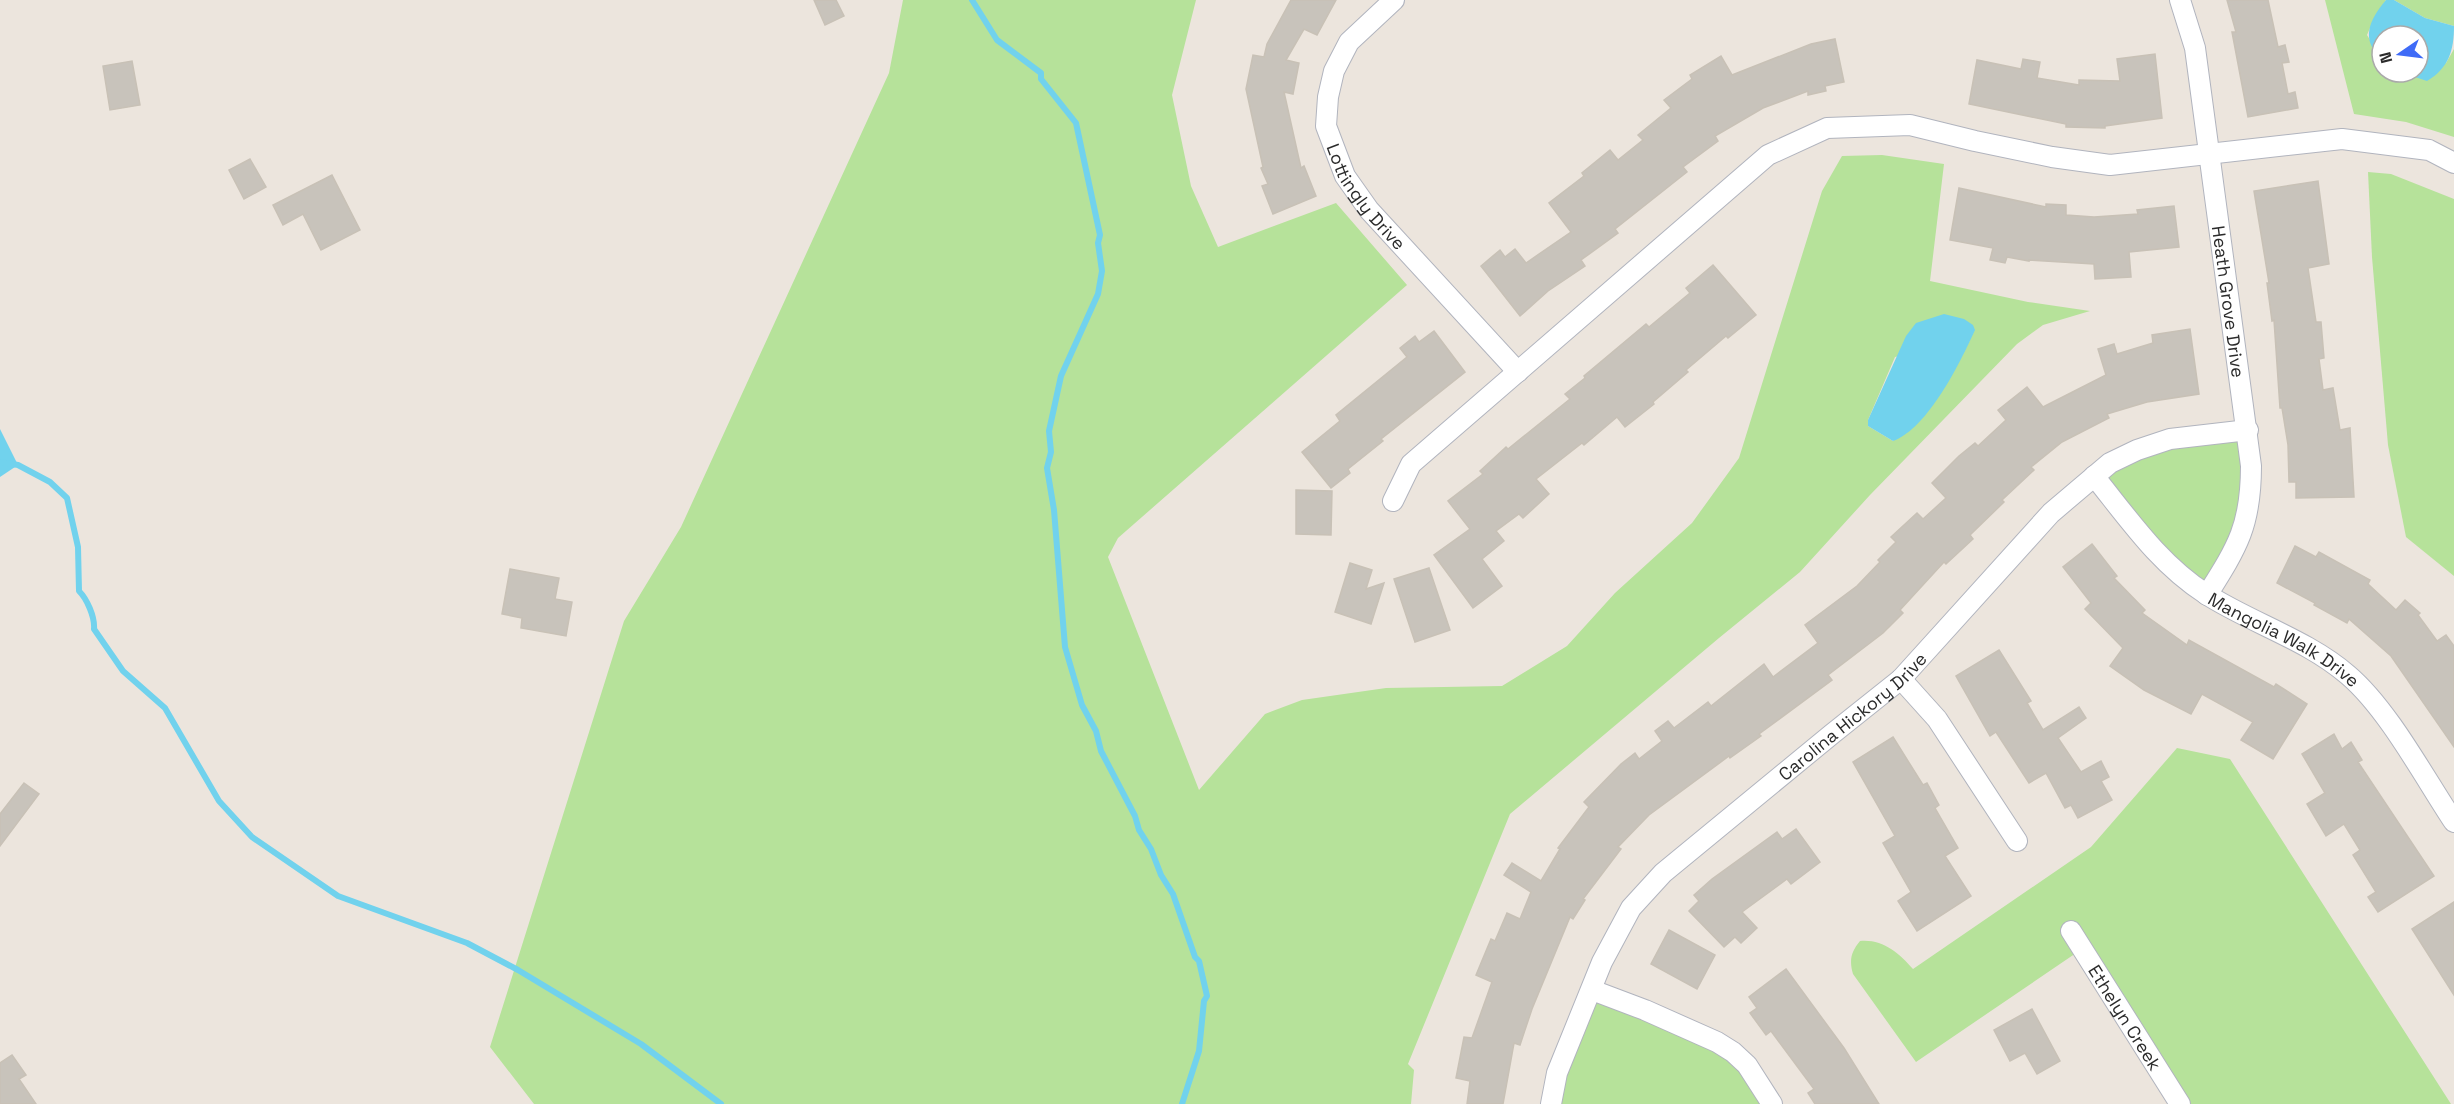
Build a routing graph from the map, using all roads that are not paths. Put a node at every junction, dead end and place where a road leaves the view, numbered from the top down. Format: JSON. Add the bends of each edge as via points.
{"nodes":[{"id":1,"x":1394,"y":0,"type":"edge"},
{"id":2,"x":2180,"y":0,"type":"edge"},
{"id":3,"x":2211,"y":154,"type":"junction"},
{"id":4,"x":2454,"y":163,"type":"edge"},
{"id":5,"x":1518,"y":372,"type":"junction"},
{"id":6,"x":2248,"y":430,"type":"junction"},
{"id":7,"x":2094,"y":476,"type":"junction"},
{"id":8,"x":1393,"y":501,"type":"dead end"},
{"id":9,"x":2207,"y":595,"type":"junction"},
{"id":10,"x":1901,"y":680,"type":"junction"},
{"id":11,"x":2454,"y":822,"type":"edge"},
{"id":12,"x":2017,"y":841,"type":"dead end"},
{"id":13,"x":2070,"y":931,"type":"dead end"},
{"id":14,"x":1592,"y":990,"type":"junction"},
{"id":15,"x":1767,"y":1102,"type":"edge"},
{"id":16,"x":1551,"y":1104,"type":"edge"},
{"id":17,"x":2180,"y":1104,"type":"edge"}],
"edges":[{"from":1,"to":5,"type":"street","name":"Lottingly Drive","via":[[1349,42],[1334,71],[1326,126],[1345,176],[1369,210]]},
{"from":2,"to":3,"type":"street","name":"Heath Grove Drive","via":[[2195,48]]},
{"from":3,"to":4,"type":"street","via":[[2342,139],[2428,150]]},
{"from":3,"to":5,"type":"street","via":[[2110,165],[2052,157],[1910,125],[1827,128],[1768,155]]},
{"from":3,"to":6,"type":"street","name":"Heath Grove Drive"},
{"from":5,"to":8,"type":"street","via":[[1412,464]]},
{"from":6,"to":7,"type":"street","name":"Carolina Hickory Drive","via":[[2170,439],[2123,456]]},
{"from":6,"to":9,"type":"street","name":"Heath Grove Drive","via":[[2251,486],[2246,523]]},
{"from":7,"to":9,"type":"street","name":"Mangolia Walk Drive","via":[[2169,568]]},
{"from":7,"to":10,"type":"street","name":"Carolina Hickory Drive","via":[[2051,513]]},
{"from":9,"to":11,"type":"street","name":"Mangolia Walk Drive","via":[[2322,656],[2347,674],[2380,710]]},
{"from":10,"to":12,"type":"street","via":[[1953,741]]},
{"from":10,"to":14,"type":"street","name":"Carolina Hickory Drive","via":[[1663,873],[1631,908]]},
{"from":13,"to":17,"type":"street","name":"Ethelyn Creek"},
{"from":14,"to":15,"type":"street","via":[[1733,1052],[1747,1065]]},
{"from":14,"to":16,"type":"street","name":"Carolina Hickory Drive","via":[[1572,1031]]}]}
